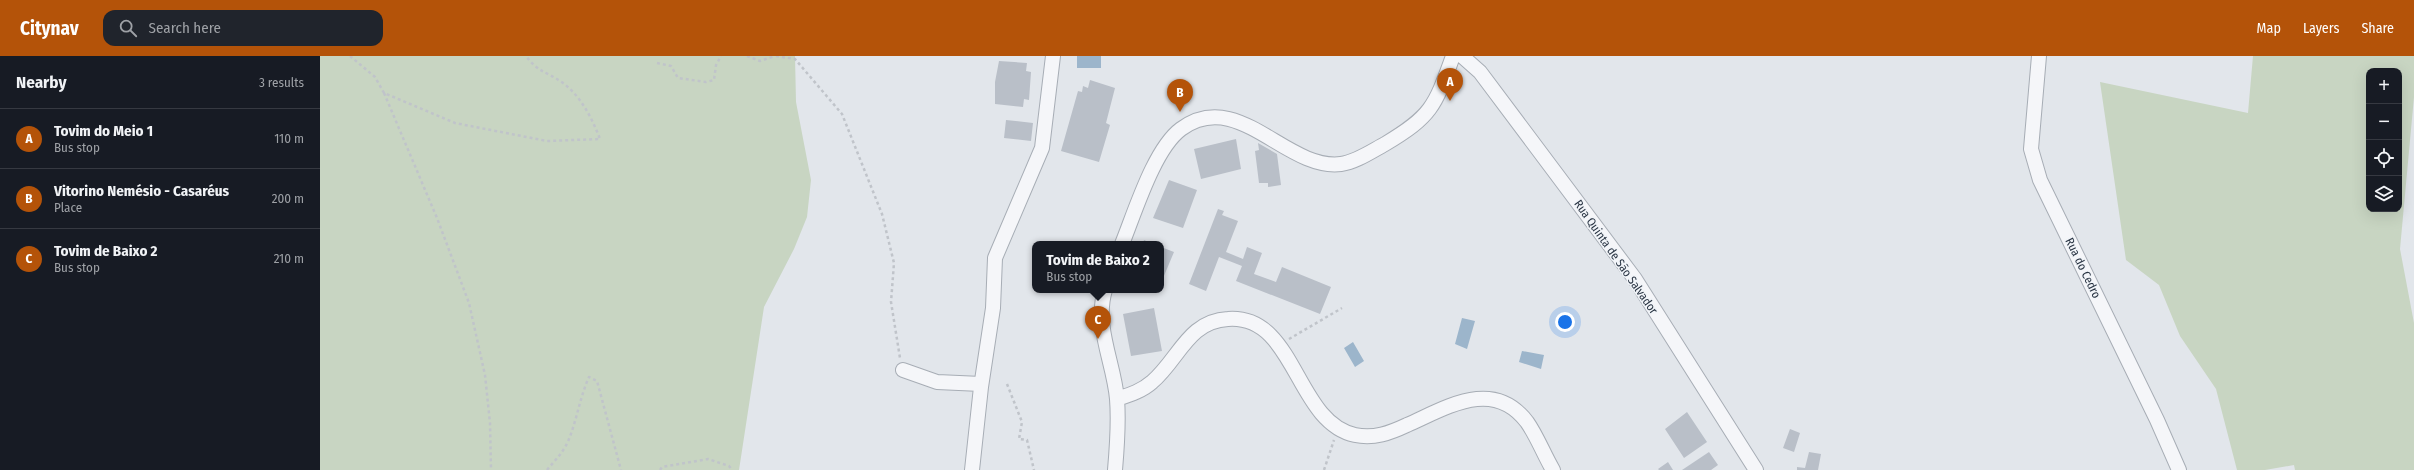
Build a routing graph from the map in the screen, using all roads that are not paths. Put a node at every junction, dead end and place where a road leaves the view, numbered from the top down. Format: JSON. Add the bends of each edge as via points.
{"nodes":[{"id":1,"x":1053,"y":56,"type":"edge"},
{"id":2,"x":1453,"y":56,"type":"edge"},
{"id":3,"x":1462,"y":56,"type":"edge"},
{"id":4,"x":2039,"y":56,"type":"edge"},
{"id":5,"x":1123,"y":241,"type":"edge"},
{"id":6,"x":1105,"y":293,"type":"edge"},
{"id":7,"x":903,"y":370,"type":"road end"},
{"id":8,"x":981,"y":384,"type":"junction"},
{"id":9,"x":1117,"y":399,"type":"junction"},
{"id":10,"x":972,"y":470,"type":"edge"},
{"id":11,"x":1115,"y":470,"type":"edge"},
{"id":12,"x":1553,"y":470,"type":"edge"},
{"id":13,"x":1756,"y":470,"type":"edge"},
{"id":14,"x":2179,"y":470,"type":"edge"}],
"edges":[{"from":1,"to":8,"type":"street","via":[[1042,148],[995,258],[993,308]]},
{"from":2,"to":5,"type":"street","via":[[1439,94],[1429,111],[1413,127],[1377,149],[1341,164],[1315,162],[1242,122],[1209,118],[1195,121],[1181,129],[1162,148]]},
{"from":3,"to":13,"type":"street","name":"Rua Quinta de São Salvador","via":[[1480,72],[1635,279]]},
{"from":4,"to":14,"type":"street","name":"Rua do Cedro","via":[[2031,149],[2040,180]]},
{"from":6,"to":9,"type":"street","via":[[1102,311],[1104,336]]},
{"from":7,"to":8,"type":"street","via":[[937,382]]},
{"from":8,"to":10,"type":"street"},
{"from":9,"to":11,"type":"street"},
{"from":9,"to":12,"type":"street","via":[[1138,392],[1153,382],[1195,330],[1209,322],[1228,318],[1244,320],[1273,336],[1317,406],[1340,430],[1355,435],[1375,436],[1390,433],[1462,401],[1494,399],[1512,407],[1527,422]]}]}
